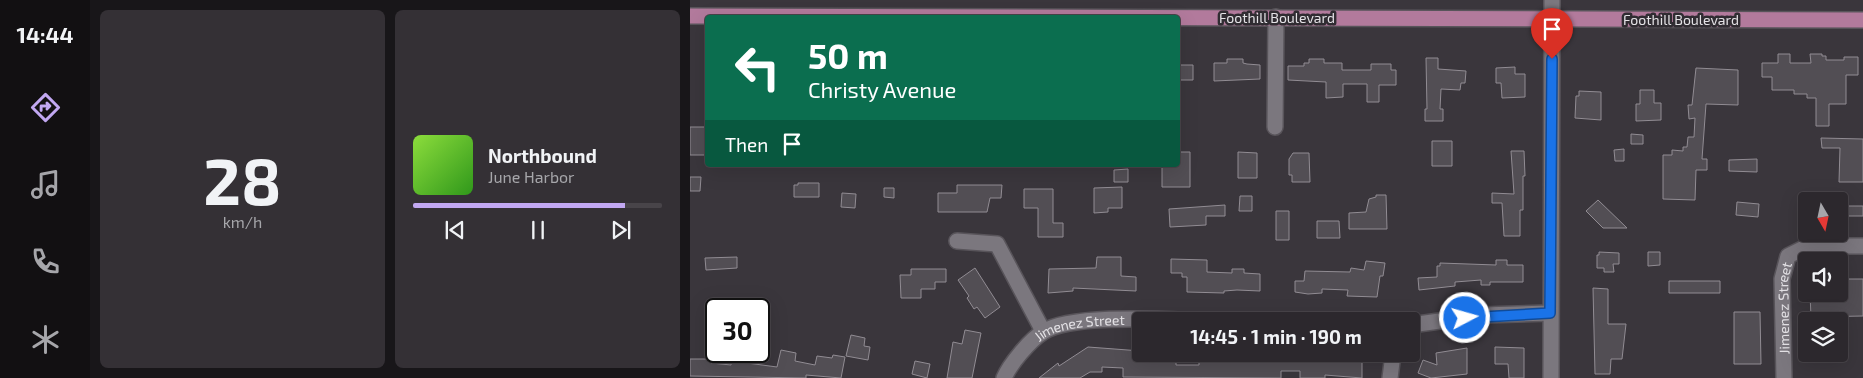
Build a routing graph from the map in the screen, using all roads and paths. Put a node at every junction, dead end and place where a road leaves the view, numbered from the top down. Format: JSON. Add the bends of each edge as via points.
{"nodes":[{"id":1,"x":1552,"y":0,"type":"edge"},
{"id":2,"x":690,"y":16,"type":"edge"},
{"id":3,"x":705,"y":16,"type":"edge"},
{"id":4,"x":1180,"y":17,"type":"edge"},
{"id":5,"x":1276,"y":17,"type":"junction"},
{"id":6,"x":1552,"y":18,"type":"junction"},
{"id":7,"x":1863,"y":20,"type":"edge"},
{"id":8,"x":1275,"y":127,"type":"dead end"},
{"id":9,"x":957,"y":241,"type":"dead end"},
{"id":10,"x":1863,"y":246,"type":"edge"},
{"id":11,"x":1550,"y":313,"type":"junction"},
{"id":12,"x":1132,"y":320,"type":"edge"},
{"id":13,"x":1420,"y":324,"type":"edge"},
{"id":14,"x":1044,"y":331,"type":"junction"},
{"id":15,"x":1392,"y":362,"type":"edge"},
{"id":16,"x":1004,"y":378,"type":"edge"},
{"id":17,"x":1390,"y":378,"type":"edge"},
{"id":18,"x":1552,"y":378,"type":"edge"},
{"id":19,"x":1784,"y":378,"type":"edge"}],
"edges":[{"from":1,"to":6,"type":"street"},
{"from":2,"to":3,"type":"main road","name":"Foothill Boulevard"},
{"from":4,"to":5,"type":"main road","name":"Foothill Boulevard"},
{"from":5,"to":6,"type":"main road","name":"Foothill Boulevard"},
{"from":5,"to":8,"type":"street"},
{"from":6,"to":7,"type":"main road","name":"Foothill Boulevard"},
{"from":6,"to":11,"type":"street"},
{"from":9,"to":14,"type":"street","via":[[997,244]]},
{"from":10,"to":19,"type":"street","name":"Jimenez Street","via":[[1808,246],[1788,256],[1782,279]]},
{"from":11,"to":13,"type":"street","via":[[1482,315]]},
{"from":11,"to":18,"type":"street"},
{"from":12,"to":14,"type":"street","name":"Jimenez Street","via":[[1082,320]]},
{"from":14,"to":16,"type":"street","name":"Jimenez Street","via":[[1009,367]]},
{"from":15,"to":17,"type":"street"}]}
